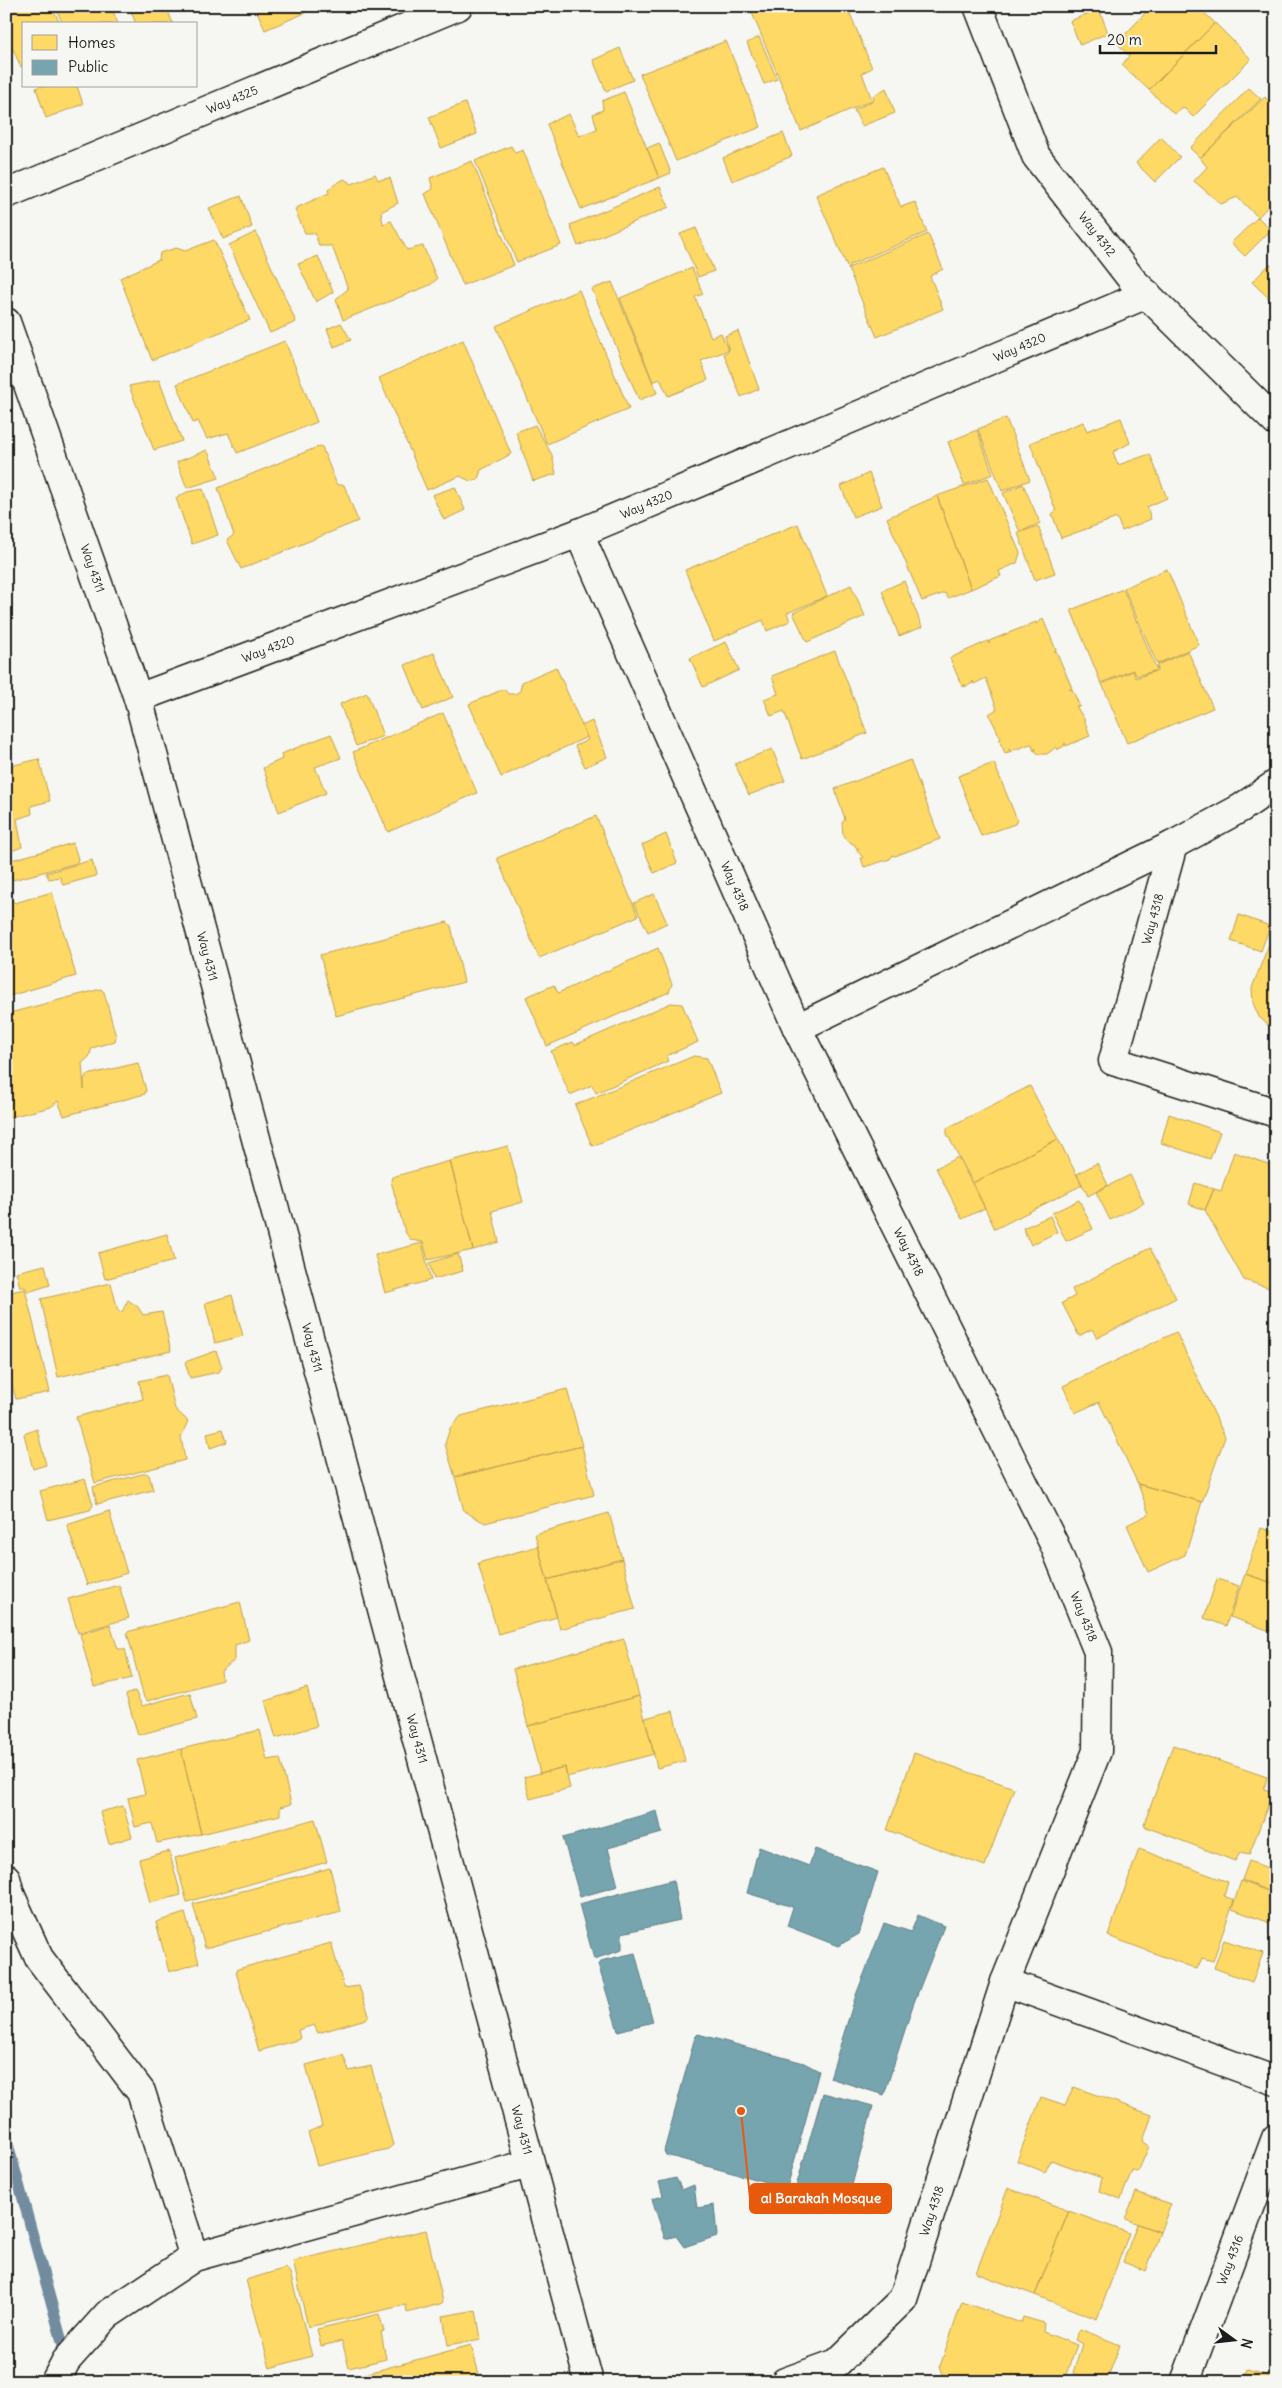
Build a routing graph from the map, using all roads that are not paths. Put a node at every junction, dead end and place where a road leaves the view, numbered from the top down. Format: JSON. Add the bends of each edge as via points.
{"nodes":[{"id":1,"x":458,"y":6,"type":"edge"},
{"id":2,"x":978,"y":6,"type":"edge"},
{"id":3,"x":6,"y":194,"type":"edge"},
{"id":4,"x":1147,"y":294,"type":"junction"},
{"id":5,"x":6,"y":322,"type":"edge"},
{"id":6,"x":1276,"y":422,"type":"edge"},
{"id":7,"x":579,"y":533,"type":"junction"},
{"id":8,"x":138,"y":698,"type":"junction"},
{"id":9,"x":1276,"y":784,"type":"edge"},
{"id":10,"x":1173,"y":845,"type":"junction"},
{"id":11,"x":797,"y":1028,"type":"junction"},
{"id":12,"x":1276,"y":1112,"type":"edge"},
{"id":13,"x":6,"y":1878,"type":"edge"},
{"id":14,"x":1005,"y":1982,"type":"junction"},
{"id":15,"x":1276,"y":2081,"type":"edge"},
{"id":16,"x":1276,"y":2138,"type":"edge"},
{"id":17,"x":529,"y":2164,"type":"junction"},
{"id":18,"x":194,"y":2257,"type":"junction"},
{"id":19,"x":55,"y":2382,"type":"edge"},
{"id":20,"x":589,"y":2382,"type":"edge"},
{"id":21,"x":784,"y":2382,"type":"edge"},
{"id":22,"x":1185,"y":2382,"type":"edge"}],
"edges":[{"from":1,"to":3,"type":"street","name":"Way 4325"},
{"from":2,"to":4,"type":"street","name":"Way 4312","via":[[1036,156],[1133,281]]},
{"from":4,"to":6,"type":"street","name":"Way 4312"},
{"from":4,"to":7,"type":"street","name":"Way 4320"},
{"from":5,"to":8,"type":"street","name":"Way 4311"},
{"from":7,"to":8,"type":"street","name":"Way 4320"},
{"from":7,"to":11,"type":"street","name":"Way 4318"},
{"from":8,"to":17,"type":"street","name":"Way 4311","via":[[443,1831]]},
{"from":9,"to":10,"type":"street","via":[[1241,808]]},
{"from":10,"to":11,"type":"street"},
{"from":10,"to":12,"type":"street","name":"Way 4318","via":[[1113,1061]]},
{"from":11,"to":14,"type":"street","name":"Way 4318","via":[[1054,1544],[1098,1652],[1097,1751]]},
{"from":13,"to":18,"type":"street","via":[[39,1958],[141,2092]]},
{"from":14,"to":15,"type":"street"},
{"from":14,"to":21,"type":"street","name":"Way 4318","via":[[904,2299],[838,2363]]},
{"from":16,"to":22,"type":"street","name":"Way 4316"},
{"from":17,"to":18,"type":"street"},
{"from":17,"to":20,"type":"street","name":"Way 4311"},
{"from":18,"to":19,"type":"street","via":[[107,2316],[66,2361]]}]}
